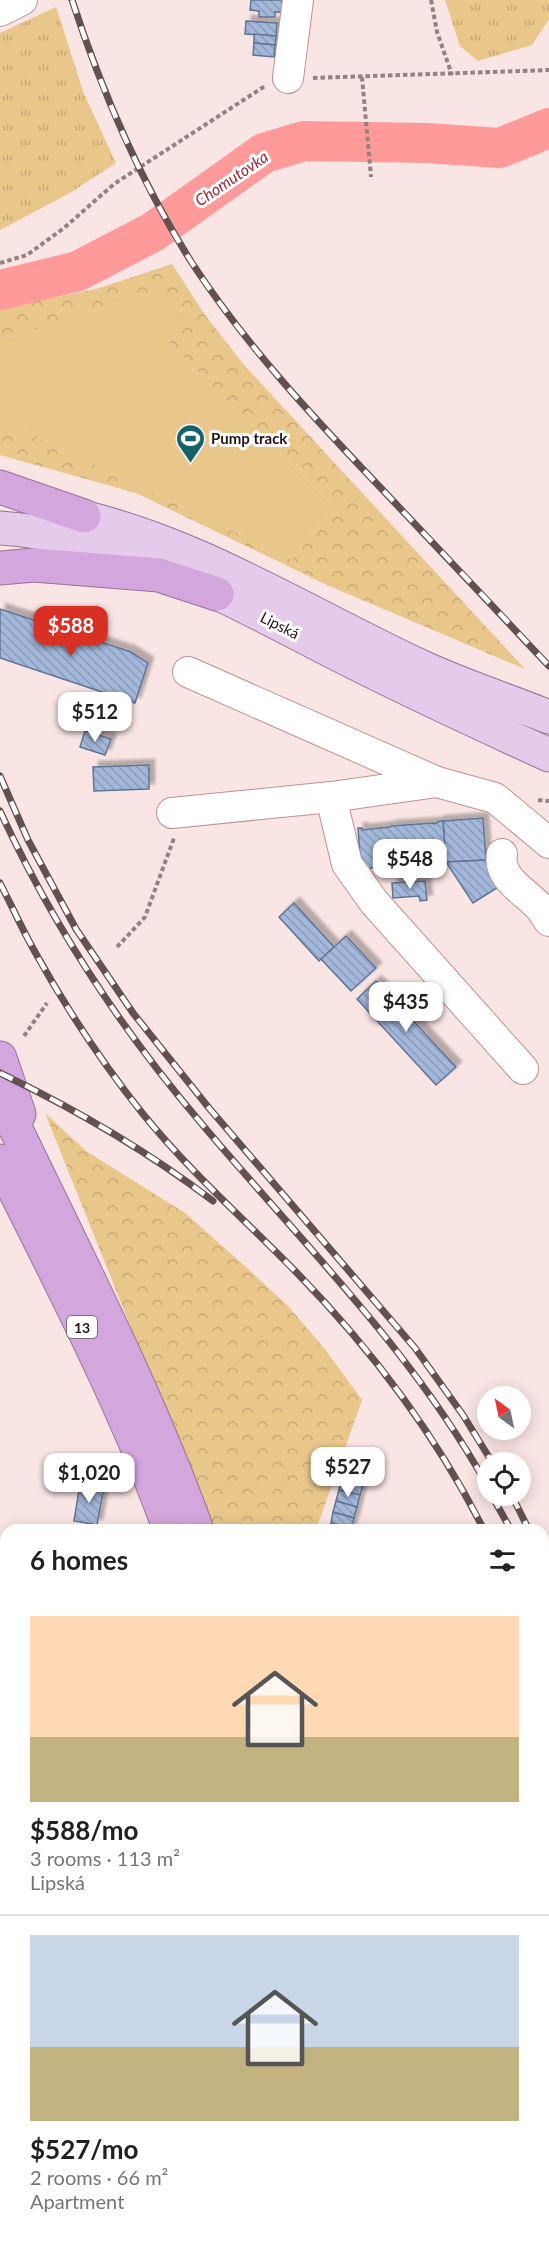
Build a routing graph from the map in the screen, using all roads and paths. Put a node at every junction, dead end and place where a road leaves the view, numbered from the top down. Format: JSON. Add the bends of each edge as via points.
{"nodes":[{"id":1,"x":22,"y":0,"type":"edge"},
{"id":2,"x":298,"y":0,"type":"edge"},
{"id":3,"x":431,"y":0,"type":"edge"},
{"id":4,"x":0,"y":11,"type":"edge"},
{"id":5,"x":549,"y":70,"type":"edge"},
{"id":6,"x":453,"y":75,"type":"junction"},
{"id":7,"x":362,"y":77,"type":"junction"},
{"id":8,"x":288,"y":78,"type":"junction"},
{"id":9,"x":371,"y":177,"type":"dead end"},
{"id":10,"x":0,"y":263,"type":"edge"},
{"id":11,"x":0,"y":487,"type":"edge"},
{"id":12,"x":0,"y":502,"type":"edge"},
{"id":13,"x":84,"y":516,"type":"junction"},
{"id":14,"x":0,"y":528,"type":"edge"},
{"id":15,"x":0,"y":568,"type":"edge"},
{"id":16,"x":218,"y":594,"type":"junction"},
{"id":17,"x":188,"y":672,"type":"dead end"},
{"id":18,"x":549,"y":717,"type":"edge"},
{"id":19,"x":549,"y":755,"type":"edge"},
{"id":20,"x":438,"y":783,"type":"junction"},
{"id":21,"x":331,"y":797,"type":"junction"},
{"id":22,"x":178,"y":813,"type":"joint"},
{"id":23,"x":549,"y":843,"type":"edge"},
{"id":24,"x":502,"y":854,"type":"dead end"},
{"id":25,"x":549,"y":921,"type":"edge"},
{"id":26,"x":117,"y":947,"type":"dead end"},
{"id":27,"x":47,"y":1003,"type":"dead end"},
{"id":28,"x":24,"y":1036,"type":"dead end"},
{"id":29,"x":0,"y":1058,"type":"edge"},
{"id":30,"x":523,"y":1069,"type":"dead end"},
{"id":31,"x":0,"y":1096,"type":"edge"},
{"id":32,"x":0,"y":1161,"type":"edge"},
{"id":33,"x":38,"y":1176,"type":"junction"},
{"id":34,"x":168,"y":1524,"type":"edge"},
{"id":35,"x":194,"y":1524,"type":"edge"}],
"edges":[{"from":1,"to":4,"type":"street"},
{"from":2,"to":8,"type":"street"},
{"from":3,"to":6,"type":"path","via":[[437,32]]},
{"from":5,"to":6,"type":"path"},
{"from":6,"to":7,"type":"path"},
{"from":7,"to":8,"type":"path"},
{"from":7,"to":9,"type":"path"},
{"from":8,"to":10,"type":"path","via":[[261,88],[114,184],[27,255]]},
{"from":11,"to":13,"type":"highway"},
{"from":12,"to":13,"type":"main road","name":"Lipská"},
{"from":13,"to":18,"type":"main road","name":"Lipská","via":[[187,551],[423,667]]},
{"from":14,"to":16,"type":"main road","name":"Lipská","via":[[89,544],[141,560]]},
{"from":15,"to":16,"type":"highway","via":[[34,565],[159,575]]},
{"from":16,"to":19,"type":"main road","name":"Lipská","via":[[418,695]]},
{"from":17,"to":20,"type":"street"},
{"from":20,"to":21,"type":"street"},
{"from":20,"to":23,"type":"street","via":[[495,798]]},
{"from":21,"to":22,"type":"street"},
{"from":21,"to":30,"type":"street","via":[[347,864],[374,902]]},
{"from":22,"to":26,"type":"path","via":[[145,917]]},
{"from":24,"to":25,"type":"street","via":[[507,876]]},
{"from":27,"to":28,"type":"path"},
{"from":29,"to":33,"type":"highway"},
{"from":31,"to":33,"type":"highway","number":"13"},
{"from":32,"to":34,"type":"highway","number":"13","via":[[82,1326]]},
{"from":33,"to":35,"type":"highway","number":"13","via":[[113,1333],[179,1481]]}]}
